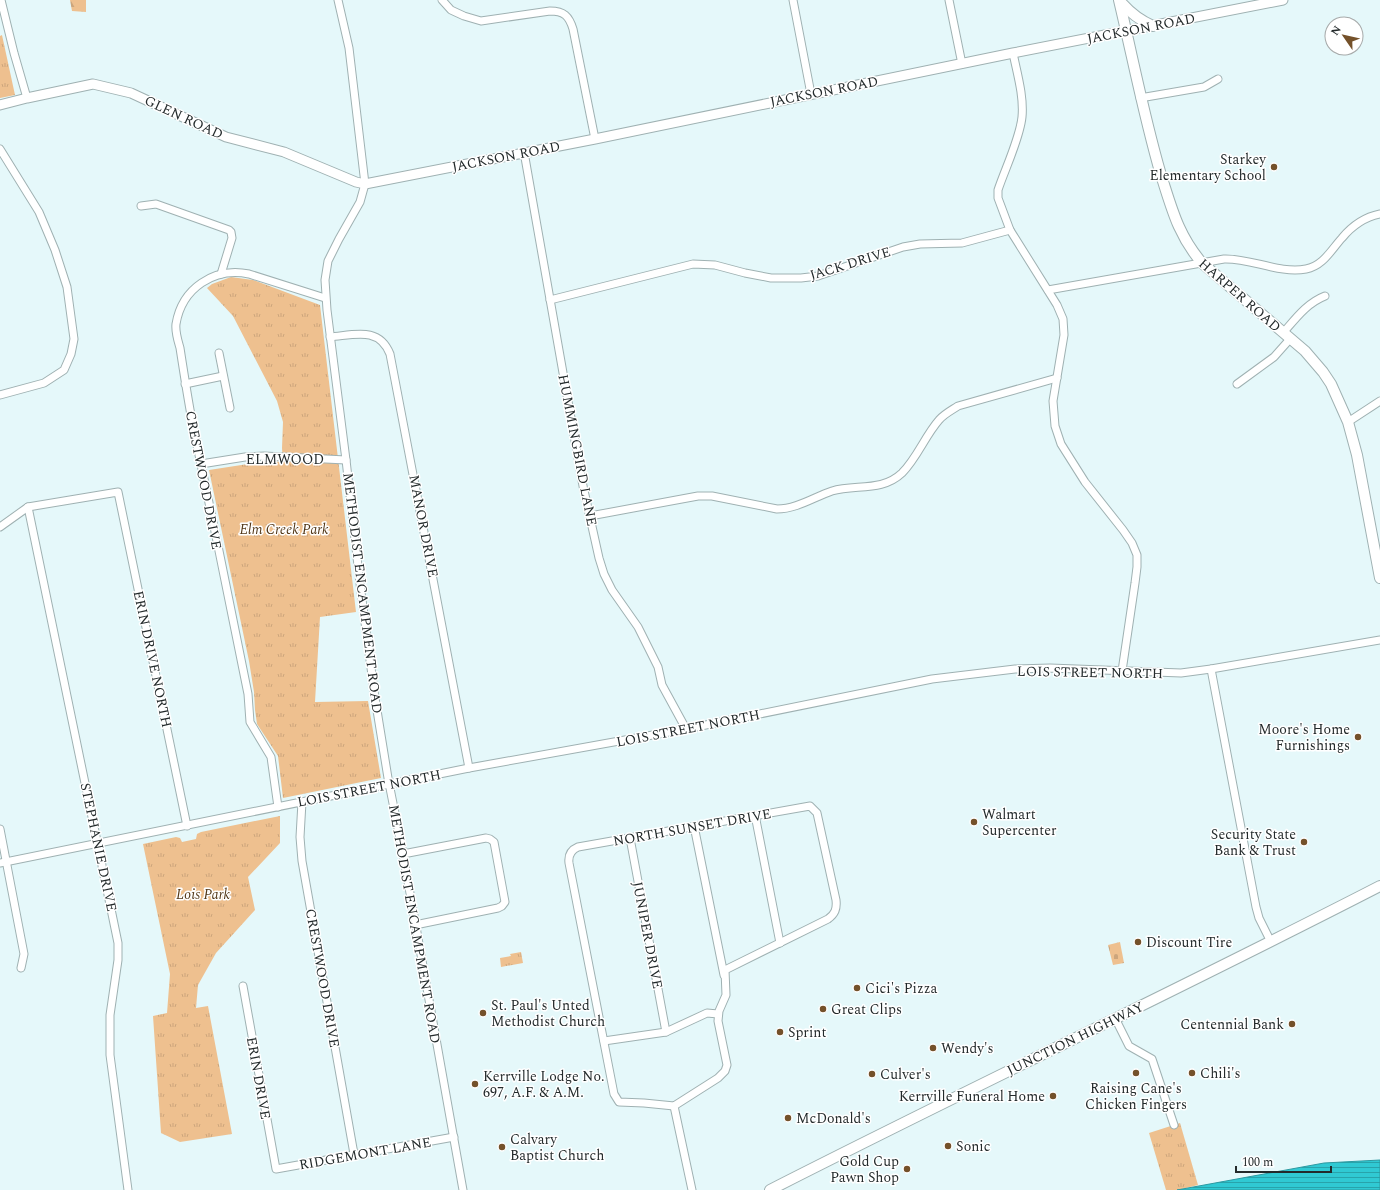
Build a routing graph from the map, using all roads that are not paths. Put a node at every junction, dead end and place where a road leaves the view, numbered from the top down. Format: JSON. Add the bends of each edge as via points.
{"nodes":[{"id":1,"x":1,"y":0,"type":"edge"},
{"id":2,"x":338,"y":0,"type":"edge"},
{"id":3,"x":442,"y":0,"type":"edge"},
{"id":4,"x":793,"y":0,"type":"edge"},
{"id":5,"x":949,"y":0,"type":"edge"},
{"id":6,"x":1119,"y":0,"type":"edge"},
{"id":7,"x":1282,"y":0,"type":"edge"},
{"id":8,"x":1153,"y":26,"type":"junction"},
{"id":9,"x":1126,"y":31,"type":"junction"},
{"id":10,"x":1013,"y":53,"type":"junction"},
{"id":11,"x":962,"y":64,"type":"junction"},
{"id":12,"x":1218,"y":79,"type":"dead end"},
{"id":13,"x":811,"y":94,"type":"junction"},
{"id":14,"x":27,"y":98,"type":"junction"},
{"id":15,"x":1140,"y":98,"type":"junction"},
{"id":16,"x":0,"y":105,"type":"edge"},
{"id":17,"x":595,"y":139,"type":"junction"},
{"id":18,"x":0,"y":149,"type":"edge"},
{"id":19,"x":524,"y":152,"type":"junction"},
{"id":20,"x":365,"y":184,"type":"junction"},
{"id":21,"x":141,"y":206,"type":"dead end"},
{"id":22,"x":1380,"y":214,"type":"edge"},
{"id":23,"x":1010,"y":230,"type":"junction"},
{"id":24,"x":1202,"y":263,"type":"junction"},
{"id":25,"x":221,"y":274,"type":"junction"},
{"id":26,"x":1048,"y":290,"type":"junction"},
{"id":27,"x":1325,"y":296,"type":"dead end"},
{"id":28,"x":325,"y":298,"type":"junction"},
{"id":29,"x":550,"y":300,"type":"junction"},
{"id":30,"x":1287,"y":336,"type":"junction"},
{"id":31,"x":330,"y":337,"type":"junction"},
{"id":32,"x":219,"y":353,"type":"dead end"},
{"id":33,"x":223,"y":376,"type":"junction"},
{"id":34,"x":1057,"y":378,"type":"junction"},
{"id":35,"x":185,"y":384,"type":"junction"},
{"id":36,"x":1237,"y":384,"type":"dead end"},
{"id":37,"x":0,"y":395,"type":"edge"},
{"id":38,"x":1380,"y":401,"type":"edge"},
{"id":39,"x":230,"y":408,"type":"dead end"},
{"id":40,"x":1348,"y":422,"type":"junction"},
{"id":41,"x":346,"y":460,"type":"junction"},
{"id":42,"x":201,"y":464,"type":"junction"},
{"id":43,"x":28,"y":508,"type":"junction"},
{"id":44,"x":590,"y":516,"type":"junction"},
{"id":45,"x":0,"y":527,"type":"edge"},
{"id":46,"x":1380,"y":578,"type":"edge"},
{"id":47,"x":1380,"y":640,"type":"edge"},
{"id":48,"x":1211,"y":669,"type":"junction"},
{"id":49,"x":1122,"y":671,"type":"junction"},
{"id":50,"x":686,"y":730,"type":"junction"},
{"id":51,"x":469,"y":768,"type":"junction"},
{"id":52,"x":389,"y":785,"type":"junction"},
{"id":53,"x":302,"y":802,"type":"junction"},
{"id":54,"x":278,"y":807,"type":"junction"},
{"id":55,"x":755,"y":815,"type":"junction"},
{"id":56,"x":187,"y":826,"type":"junction"},
{"id":57,"x":694,"y":826,"type":"junction"},
{"id":58,"x":0,"y":829,"type":"edge"},
{"id":59,"x":630,"y":838,"type":"junction"},
{"id":60,"x":98,"y":843,"type":"junction"},
{"id":61,"x":403,"y":854,"type":"junction"},
{"id":62,"x":3,"y":863,"type":"edge"},
{"id":63,"x":1380,"y":886,"type":"edge"},
{"id":64,"x":415,"y":924,"type":"junction"},
{"id":65,"x":1271,"y":942,"type":"junction"},
{"id":66,"x":780,"y":943,"type":"junction"},
{"id":67,"x":21,"y":968,"type":"dead end"},
{"id":68,"x":724,"y":977,"type":"junction"},
{"id":69,"x":243,"y":986,"type":"dead end"},
{"id":70,"x":718,"y":1014,"type":"junction"},
{"id":71,"x":1115,"y":1018,"type":"junction"},
{"id":72,"x":666,"y":1032,"type":"junction"},
{"id":73,"x":604,"y":1041,"type":"junction"},
{"id":74,"x":674,"y":1106,"type":"junction"},
{"id":75,"x":1174,"y":1125,"type":"dead end"},
{"id":76,"x":454,"y":1137,"type":"junction"},
{"id":77,"x":354,"y":1154,"type":"junction"},
{"id":78,"x":276,"y":1169,"type":"joint"},
{"id":79,"x":128,"y":1190,"type":"edge"},
{"id":80,"x":463,"y":1190,"type":"edge"},
{"id":81,"x":692,"y":1190,"type":"edge"},
{"id":82,"x":770,"y":1190,"type":"edge"}],
"edges":[{"from":1,"to":14,"type":"street"},
{"from":2,"to":20,"type":"street","name":"METHODIST ENCAMPMENT ROAD","via":[[349,48]]},
{"from":3,"to":17,"type":"street","via":[[451,10],[481,20],[550,11],[559,11],[566,15],[573,29]]},
{"from":4,"to":13,"type":"street"},
{"from":5,"to":11,"type":"street"},
{"from":6,"to":8,"type":"main road","via":[[1129,12]]},
{"from":6,"to":9,"type":"main road","name":"HARPER ROAD"},
{"from":7,"to":8,"type":"street","name":"JACKSON ROAD"},
{"from":8,"to":9,"type":"street","name":"JACKSON ROAD"},
{"from":9,"to":10,"type":"street","name":"JACKSON ROAD"},
{"from":9,"to":15,"type":"main road","name":"HARPER ROAD"},
{"from":10,"to":11,"type":"street","name":"JACKSON ROAD"},
{"from":10,"to":23,"type":"street","via":[[1022,100],[1022,116],[998,190],[998,198]]},
{"from":11,"to":13,"type":"street","name":"JACKSON ROAD"},
{"from":12,"to":15,"type":"street","via":[[1204,87]]},
{"from":13,"to":17,"type":"street","name":"JACKSON ROAD"},
{"from":14,"to":16,"type":"street","name":"GLEN ROAD"},
{"from":14,"to":20,"type":"street","name":"GLEN ROAD","via":[[93,84],[132,93],[226,137],[284,152]]},
{"from":15,"to":24,"type":"main road","name":"HARPER ROAD","via":[[1176,221],[1184,239]]},
{"from":17,"to":19,"type":"street","name":"JACKSON ROAD"},
{"from":18,"to":37,"type":"street","via":[[39,212],[55,250],[67,287],[74,339],[64,370],[44,383]]},
{"from":19,"to":20,"type":"street","name":"JACKSON ROAD"},
{"from":19,"to":29,"type":"street","name":"HUMMINGBIRD LANE"},
{"from":20,"to":28,"type":"street","name":"METHODIST ENCAMPMENT ROAD","via":[[360,202],[328,261]]},
{"from":21,"to":25,"type":"street","via":[[156,204],[229,230],[232,238]]},
{"from":22,"to":24,"type":"street","via":[[1366,218],[1353,227],[1326,258],[1306,269],[1290,269],[1229,259]]},
{"from":23,"to":26,"type":"street"},
{"from":23,"to":29,"type":"street","name":"JACK DRIVE","via":[[962,243],[903,247],[818,276],[771,278],[715,265],[692,264]]},
{"from":24,"to":26,"type":"street"},
{"from":24,"to":30,"type":"main road","name":"HARPER ROAD"},
{"from":25,"to":28,"type":"street","name":"CRESTWOOD DRIVE","via":[[249,274]]},
{"from":25,"to":35,"type":"street","name":"CRESTWOOD DRIVE","via":[[194,288],[180,312],[176,326]]},
{"from":26,"to":34,"type":"street","via":[[1064,319]]},
{"from":27,"to":30,"type":"street","via":[[1306,307]]},
{"from":28,"to":31,"type":"street","name":"METHODIST ENCAMPMENT ROAD"},
{"from":29,"to":44,"type":"street","name":"HUMMINGBIRD LANE"},
{"from":30,"to":36,"type":"street","via":[[1274,357]]},
{"from":30,"to":40,"type":"main road","name":"HARPER ROAD","via":[[1305,351],[1327,378],[1338,396]]},
{"from":31,"to":41,"type":"street","name":"METHODIST ENCAMPMENT ROAD"},
{"from":31,"to":51,"type":"street","name":"MANOR DRIVE","via":[[368,334],[378,337],[386,344],[390,354]]},
{"from":32,"to":33,"type":"street"},
{"from":33,"to":35,"type":"street"},
{"from":33,"to":39,"type":"street"},
{"from":34,"to":44,"type":"street","via":[[958,406],[939,420],[907,468],[896,479],[882,485],[838,490],[785,509],[712,496],[698,496]]},
{"from":34,"to":49,"type":"street","via":[[1053,410],[1061,444],[1085,482],[1132,543],[1137,555],[1136,583]]},
{"from":35,"to":42,"type":"street","name":"CRESTWOOD DRIVE"},
{"from":38,"to":40,"type":"street"},
{"from":40,"to":46,"type":"main road","name":"HARPER ROAD","via":[[1357,455]]},
{"from":41,"to":42,"type":"street","name":"ELMWOOD","via":[[264,456]]},
{"from":41,"to":52,"type":"street","name":"METHODIST ENCAMPMENT ROAD","via":[[375,698]]},
{"from":42,"to":54,"type":"street","name":"CRESTWOOD DRIVE","via":[[248,694],[250,722],[270,757]]},
{"from":43,"to":45,"type":"street"},
{"from":43,"to":56,"type":"street","name":"ERIN DRIVE NORTH","via":[[118,492]]},
{"from":43,"to":60,"type":"street","name":"STEPHANIE DRIVE"},
{"from":44,"to":50,"type":"street","name":"HUMMINGBIRD LANE","via":[[604,574],[638,628],[658,667],[662,685]]},
{"from":47,"to":48,"type":"street","name":"LOIS STREET NORTH"},
{"from":48,"to":49,"type":"street","name":"LOIS STREET NORTH","via":[[1181,673]]},
{"from":48,"to":65,"type":"street","via":[[1256,907]]},
{"from":49,"to":50,"type":"street","name":"LOIS STREET NORTH","via":[[1015,669],[932,679]]},
{"from":50,"to":51,"type":"street","name":"LOIS STREET NORTH"},
{"from":51,"to":52,"type":"street","name":"LOIS STREET NORTH"},
{"from":52,"to":53,"type":"street","name":"LOIS STREET NORTH"},
{"from":52,"to":61,"type":"street","name":"METHODIST ENCAMPMENT ROAD"},
{"from":53,"to":54,"type":"street","name":"LOIS STREET NORTH"},
{"from":53,"to":77,"type":"street","name":"CRESTWOOD DRIVE","via":[[302,861]]},
{"from":54,"to":56,"type":"street","name":"LOIS STREET NORTH"},
{"from":55,"to":57,"type":"street","name":"NORTH SUNSET DRIVE"},
{"from":55,"to":66,"type":"street"},
{"from":55,"to":66,"type":"street","name":"NORTH SUNSET DRIVE","via":[[810,806],[817,813],[836,900],[836,909],[828,919]]},
{"from":56,"to":60,"type":"street","name":"LOIS STREET NORTH"},
{"from":57,"to":59,"type":"street","name":"NORTH SUNSET DRIVE"},
{"from":57,"to":68,"type":"street"},
{"from":58,"to":62,"type":"street"},
{"from":59,"to":72,"type":"street","name":"JUNIPER DRIVE"},
{"from":59,"to":73,"type":"street","name":"NORTH SUNSET DRIVE","via":[[574,848],[569,856]]},
{"from":60,"to":62,"type":"street","name":"LOIS STREET NORTH"},
{"from":60,"to":79,"type":"street","name":"STEPHANIE DRIVE","via":[[118,943],[110,1015],[110,1055]]},
{"from":61,"to":64,"type":"street","name":"METHODIST ENCAMPMENT ROAD"},
{"from":61,"to":64,"type":"street","via":[[490,839],[494,842],[505,902],[498,908]]},
{"from":62,"to":67,"type":"street","via":[[24,954]]},
{"from":63,"to":65,"type":"main road","name":"JUNCTION HIGHWAY"},
{"from":64,"to":76,"type":"street","name":"METHODIST ENCAMPMENT ROAD"},
{"from":65,"to":71,"type":"main road","name":"JUNCTION HIGHWAY"},
{"from":66,"to":68,"type":"street","via":[[725,970]]},
{"from":68,"to":70,"type":"street","via":[[726,995]]},
{"from":69,"to":78,"type":"street","name":"ERIN DRIVE"},
{"from":70,"to":72,"type":"street","via":[[707,1013]]},
{"from":70,"to":74,"type":"street","via":[[727,1061],[725,1071]]},
{"from":71,"to":75,"type":"street","via":[[1129,1046],[1152,1059]]},
{"from":71,"to":82,"type":"main road","name":"JUNCTION HIGHWAY"},
{"from":72,"to":73,"type":"street"},
{"from":73,"to":74,"type":"street","via":[[614,1094],[618,1102]]},
{"from":74,"to":81,"type":"street"},
{"from":76,"to":77,"type":"street","name":"RIDGEMONT LANE"},
{"from":76,"to":80,"type":"street","name":"METHODIST ENCAMPMENT ROAD"},
{"from":77,"to":78,"type":"street","name":"RIDGEMONT LANE"}]}
